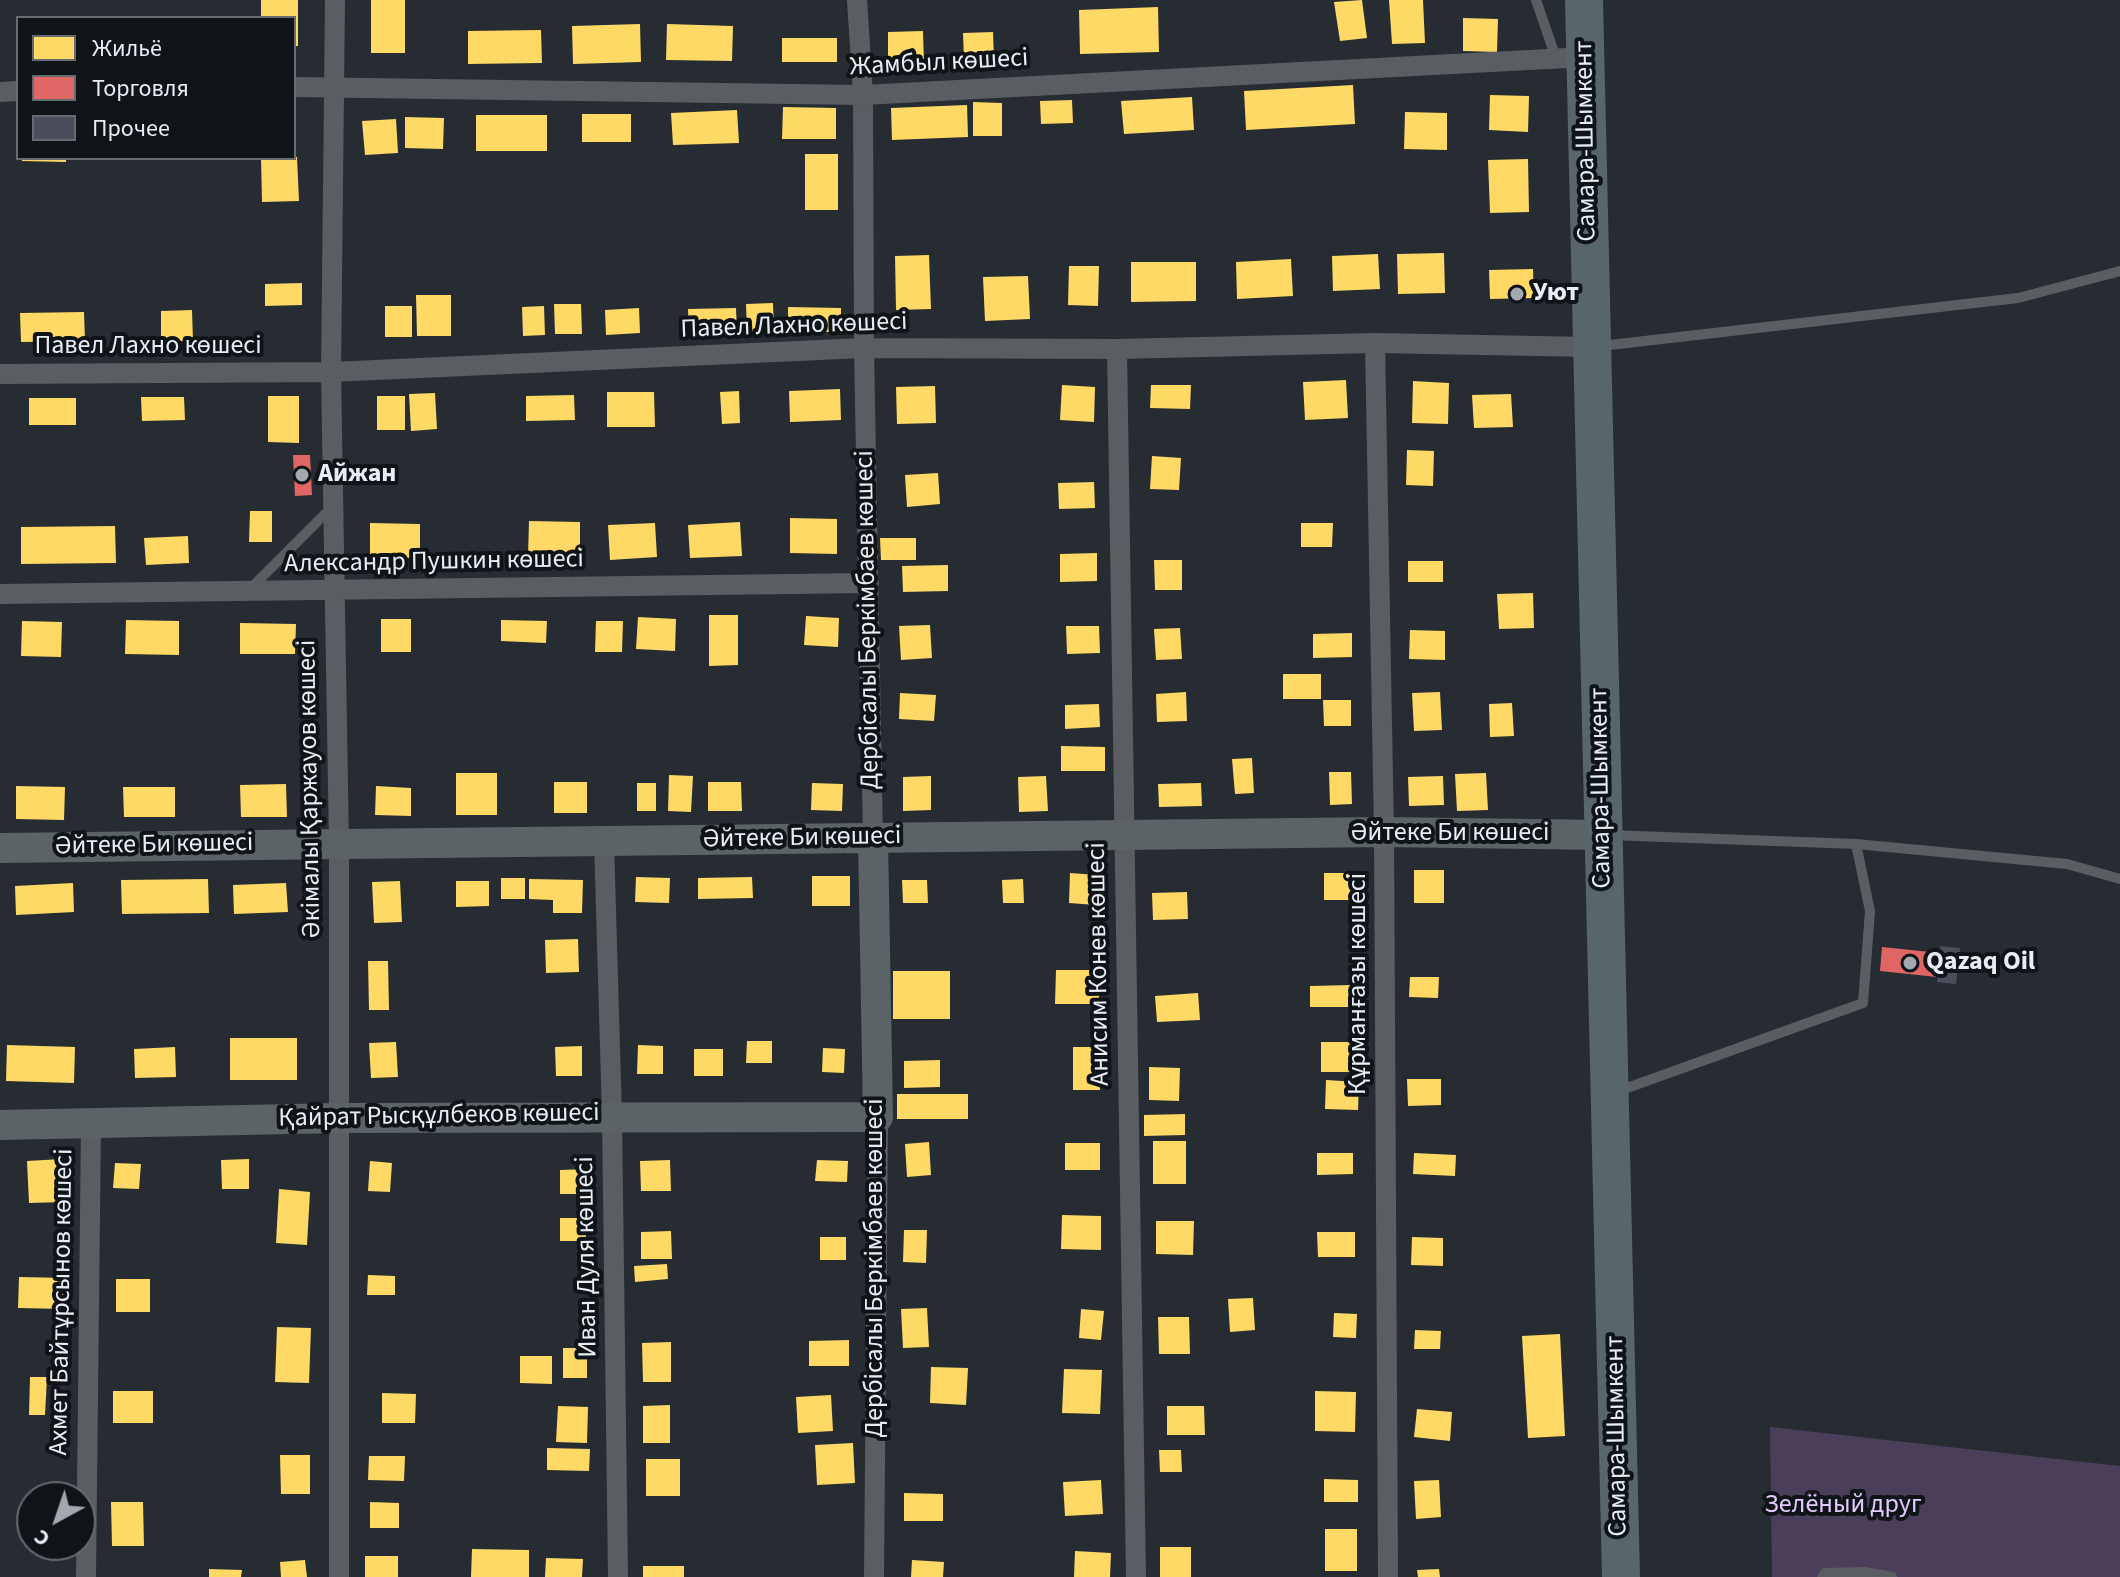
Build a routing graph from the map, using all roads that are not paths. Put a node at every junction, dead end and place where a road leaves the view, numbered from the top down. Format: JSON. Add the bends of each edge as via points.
{"nodes":[{"id":1,"x":335,"y":0,"type":"edge"},
{"id":2,"x":857,"y":0,"type":"edge"},
{"id":3,"x":1536,"y":0,"type":"edge"},
{"id":4,"x":1584,"y":0,"type":"edge"},
{"id":5,"x":1571,"y":58,"type":"junction"},
{"id":6,"x":335,"y":86,"type":"junction"},
{"id":7,"x":296,"y":87,"type":"edge"},
{"id":8,"x":863,"y":95,"type":"junction"},
{"id":9,"x":2120,"y":271,"type":"edge"},
{"id":10,"x":1375,"y":343,"type":"junction"},
{"id":11,"x":1591,"y":347,"type":"junction"},
{"id":12,"x":864,"y":348,"type":"junction"},
{"id":13,"x":1117,"y":349,"type":"junction"},
{"id":14,"x":331,"y":372,"type":"junction"},
{"id":15,"x":0,"y":374,"type":"edge"},
{"id":16,"x":333,"y":505,"type":"junction"},
{"id":17,"x":869,"y":583,"type":"junction"},
{"id":18,"x":335,"y":591,"type":"junction"},
{"id":19,"x":248,"y":592,"type":"junction"},
{"id":20,"x":0,"y":594,"type":"edge"},
{"id":21,"x":1384,"y":832,"type":"junction"},
{"id":22,"x":1123,"y":835,"type":"junction"},
{"id":23,"x":1604,"y":835,"type":"junction"},
{"id":24,"x":873,"y":838,"type":"junction"},
{"id":25,"x":604,"y":841,"type":"junction"},
{"id":26,"x":339,"y":844,"type":"junction"},
{"id":27,"x":1856,"y":844,"type":"junction"},
{"id":28,"x":0,"y":848,"type":"edge"},
{"id":29,"x":2120,"y":879,"type":"edge"},
{"id":30,"x":1610,"y":1094,"type":"junction"},
{"id":31,"x":612,"y":1116,"type":"junction"},
{"id":32,"x":878,"y":1117,"type":"junction"},
{"id":33,"x":340,"y":1118,"type":"junction"},
{"id":34,"x":91,"y":1123,"type":"junction"},
{"id":35,"x":0,"y":1125,"type":"edge"},
{"id":36,"x":86,"y":1577,"type":"edge"},
{"id":37,"x":339,"y":1577,"type":"edge"},
{"id":38,"x":618,"y":1577,"type":"edge"},
{"id":39,"x":874,"y":1577,"type":"edge"},
{"id":40,"x":1136,"y":1577,"type":"edge"},
{"id":41,"x":1388,"y":1577,"type":"edge"},
{"id":42,"x":1621,"y":1577,"type":"edge"},
{"id":43,"x":1822,"y":1577,"type":"edge"},
{"id":44,"x":1892,"y":1577,"type":"edge"}],
"edges":[{"from":1,"to":6,"type":"street","name":"Әкімалы Қаржауов көшесі"},
{"from":2,"to":8,"type":"street","name":"Дербісалы Беркімбаев көшесі"},
{"from":3,"to":5,"type":"lane"},
{"from":4,"to":5,"type":"highway","name":"Самара-Шымкент"},
{"from":5,"to":8,"type":"street","name":"Жамбыл көшесі"},
{"from":5,"to":11,"type":"highway","name":"Самара-Шымкент"},
{"from":6,"to":7,"type":"street","name":"Жамбыл көшесі"},
{"from":6,"to":8,"type":"street","name":"Жамбыл көшесі"},
{"from":6,"to":14,"type":"street","name":"Әкімалы Қаржауов көшесі"},
{"from":8,"to":12,"type":"street","name":"Дербісалы Беркімбаев көшесі"},
{"from":9,"to":11,"type":"lane","via":[[2018,298]]},
{"from":10,"to":11,"type":"street","name":"Павел Лахно көшесі"},
{"from":10,"to":13,"type":"street","name":"Павел Лахно көшесі"},
{"from":10,"to":21,"type":"street","name":"Құрманғазы көшесі"},
{"from":11,"to":23,"type":"highway","name":"Самара-Шымкент"},
{"from":12,"to":13,"type":"street","name":"Павел Лахно көшесі"},
{"from":12,"to":14,"type":"street","name":"Павел Лахно көшесі"},
{"from":12,"to":17,"type":"street","name":"Дербісалы Беркімбаев көшесі"},
{"from":13,"to":22,"type":"street","name":"Анисим Конев көшесі"},
{"from":14,"to":15,"type":"street","name":"Павел Лахно көшесі"},
{"from":14,"to":16,"type":"street","name":"Әкімалы Қаржауов көшесі"},
{"from":16,"to":18,"type":"street","name":"Әкімалы Қаржауов көшесі"},
{"from":16,"to":19,"type":"lane"},
{"from":17,"to":18,"type":"street","name":"Александр Пушкин көшесі"},
{"from":17,"to":24,"type":"street","name":"Дербісалы Беркімбаев көшесі"},
{"from":18,"to":19,"type":"street","name":"Александр Пушкин көшесі"},
{"from":18,"to":26,"type":"street","name":"Әкімалы Қаржауов көшесі"},
{"from":19,"to":20,"type":"street","name":"Александр Пушкин көшесі"},
{"from":21,"to":22,"type":"main road","name":"Әйтеке Би көшесі"},
{"from":21,"to":23,"type":"main road","name":"Әйтеке Би көшесі"},
{"from":21,"to":41,"type":"street","name":"Құрманғазы көшесі"},
{"from":22,"to":24,"type":"main road","name":"Әйтеке Би көшесі"},
{"from":22,"to":40,"type":"street","name":"Анисим Конев көшесі"},
{"from":23,"to":27,"type":"lane"},
{"from":23,"to":30,"type":"highway","name":"Самара-Шымкент"},
{"from":24,"to":25,"type":"main road","name":"Әйтеке Би көшесі"},
{"from":24,"to":32,"type":"main road","name":"Дербісалы Беркімбаев көшесі"},
{"from":25,"to":26,"type":"main road","name":"Әйтеке Би көшесі"},
{"from":25,"to":31,"type":"street","name":"Иван Дуля көшесі"},
{"from":26,"to":28,"type":"main road","name":"Әйтеке Би көшесі"},
{"from":26,"to":33,"type":"street","name":"Әкімалы Қаржауов көшесі"},
{"from":27,"to":29,"type":"lane","via":[[2067,864]]},
{"from":27,"to":30,"type":"lane","via":[[1870,911],[1863,1003]]},
{"from":30,"to":42,"type":"highway","name":"Самара-Шымкент"},
{"from":31,"to":32,"type":"main road","name":"Қайрат Рысқұлбеков көшесі"},
{"from":31,"to":33,"type":"main road","name":"Қайрат Рысқұлбеков көшесі"},
{"from":31,"to":38,"type":"street","name":"Иван Дуля көшесі"},
{"from":32,"to":39,"type":"street","name":"Дербісалы Беркімбаев көшесі"},
{"from":33,"to":34,"type":"main road","name":"Қайрат Рысқұлбеков көшесі"},
{"from":33,"to":37,"type":"street","name":"Әкімалы Қаржауов көшесі"},
{"from":34,"to":35,"type":"main road","name":"Қайрат Рысқұлбеков көшесі"},
{"from":34,"to":36,"type":"street","name":"Ахмет Байтұрсынов көшесі"},
{"from":43,"to":44,"type":"lane","via":[[1865,1572]]}]}
